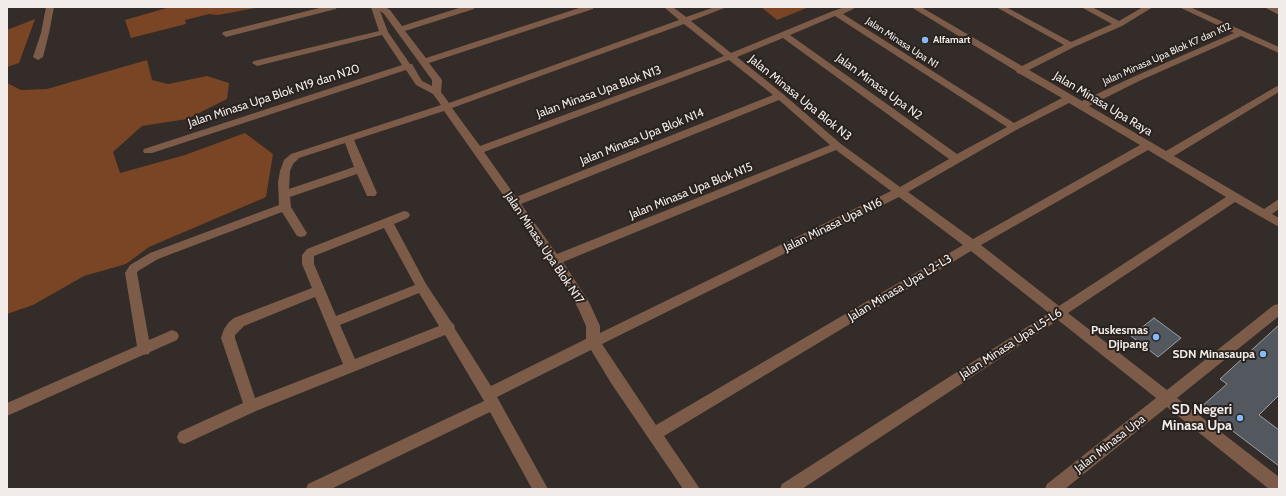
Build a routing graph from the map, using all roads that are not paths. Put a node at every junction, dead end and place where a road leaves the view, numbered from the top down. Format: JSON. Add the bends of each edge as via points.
{"nodes":[{"id":1,"x":50,"y":7,"type":"edge"},
{"id":2,"x":333,"y":7,"type":"edge"},
{"id":3,"x":375,"y":7,"type":"edge"},
{"id":4,"x":379,"y":7,"type":"edge"},
{"id":5,"x":471,"y":7,"type":"edge"},
{"id":6,"x":590,"y":7,"type":"edge"},
{"id":7,"x":668,"y":7,"type":"edge"},
{"id":8,"x":723,"y":7,"type":"edge"},
{"id":9,"x":853,"y":7,"type":"edge"},
{"id":10,"x":915,"y":7,"type":"edge"},
{"id":11,"x":1000,"y":7,"type":"edge"},
{"id":12,"x":1085,"y":7,"type":"edge"},
{"id":13,"x":1149,"y":7,"type":"edge"},
{"id":14,"x":1183,"y":7,"type":"edge"},
{"id":15,"x":1268,"y":7,"type":"edge"},
{"id":16,"x":1279,"y":12,"type":"edge"},
{"id":17,"x":836,"y":13,"type":"junction"},
{"id":18,"x":686,"y":21,"type":"junction"},
{"id":19,"x":1119,"y":24,"type":"junction"},
{"id":20,"x":401,"y":29,"type":"junction"},
{"id":21,"x":384,"y":32,"type":"junction"},
{"id":22,"x":1242,"y":33,"type":"junction"},
{"id":23,"x":226,"y":34,"type":"dead end"},
{"id":24,"x":785,"y":35,"type":"junction"},
{"id":25,"x":1071,"y":45,"type":"junction"},
{"id":26,"x":1279,"y":50,"type":"edge"},
{"id":27,"x":38,"y":57,"type":"dead end"},
{"id":28,"x":730,"y":57,"type":"junction"},
{"id":29,"x":424,"y":62,"type":"junction"},
{"id":30,"x":257,"y":64,"type":"dead end"},
{"id":31,"x":409,"y":66,"type":"junction"},
{"id":32,"x":1020,"y":70,"type":"junction"},
{"id":33,"x":1279,"y":88,"type":"edge"},
{"id":34,"x":436,"y":92,"type":"junction"},
{"id":35,"x":780,"y":96,"type":"junction"},
{"id":36,"x":1068,"y":99,"type":"junction"},
{"id":37,"x":1080,"y":106,"type":"junction"},
{"id":38,"x":446,"y":107,"type":"junction"},
{"id":39,"x":1014,"y":127,"type":"junction"},
{"id":40,"x":348,"y":139,"type":"junction"},
{"id":41,"x":837,"y":146,"type":"junction"},
{"id":42,"x":1147,"y":146,"type":"junction"},
{"id":43,"x":148,"y":151,"type":"dead end"},
{"id":44,"x":478,"y":151,"type":"junction"},
{"id":45,"x":1166,"y":156,"type":"junction"},
{"id":46,"x":958,"y":160,"type":"junction"},
{"id":47,"x":360,"y":169,"type":"junction"},
{"id":48,"x":901,"y":191,"type":"junction"},
{"id":49,"x":371,"y":193,"type":"dead end"},
{"id":50,"x":1234,"y":196,"type":"junction"},
{"id":51,"x":285,"y":201,"type":"junction"},
{"id":52,"x":514,"y":202,"type":"junction"},
{"id":53,"x":1279,"y":203,"type":"edge"},
{"id":54,"x":1264,"y":214,"type":"junction"},
{"id":55,"x":404,"y":215,"type":"dead end"},
{"id":56,"x":388,"y":222,"type":"junction"},
{"id":57,"x":1279,"y":223,"type":"edge"},
{"id":58,"x":301,"y":233,"type":"dead end"},
{"id":59,"x":972,"y":245,"type":"junction"},
{"id":60,"x":555,"y":260,"type":"junction"},
{"id":61,"x":422,"y":287,"type":"junction"},
{"id":62,"x":319,"y":290,"type":"junction"},
{"id":63,"x":1279,"y":309,"type":"edge"},
{"id":64,"x":1057,"y":314,"type":"junction"},
{"id":65,"x":332,"y":323,"type":"junction"},
{"id":66,"x":449,"y":328,"type":"junction"},
{"id":67,"x":172,"y":336,"type":"dead end"},
{"id":68,"x":593,"y":342,"type":"junction"},
{"id":69,"x":144,"y":350,"type":"junction"},
{"id":70,"x":351,"y":367,"type":"junction"},
{"id":71,"x":490,"y":399,"type":"junction"},
{"id":72,"x":1166,"y":399,"type":"junction"},
{"id":73,"x":251,"y":406,"type":"junction"},
{"id":74,"x":7,"y":410,"type":"edge"},
{"id":75,"x":654,"y":434,"type":"junction"},
{"id":76,"x":184,"y":437,"type":"dead end"},
{"id":77,"x":538,"y":488,"type":"edge"},
{"id":78,"x":1279,"y":488,"type":"edge"},
{"id":79,"x":314,"y":489,"type":"edge"},
{"id":80,"x":692,"y":489,"type":"edge"},
{"id":81,"x":788,"y":489,"type":"edge"},
{"id":82,"x":1053,"y":489,"type":"edge"}],
"edges":[{"from":1,"to":27,"type":"street","via":[[46,33]]},
{"from":2,"to":23,"type":"street"},
{"from":3,"to":21,"type":"street"},
{"from":4,"to":20,"type":"street","via":[[387,12]]},
{"from":5,"to":20,"type":"street"},
{"from":6,"to":29,"type":"street"},
{"from":7,"to":18,"type":"street","name":"Jalan Minasa Upa Blok N3"},
{"from":8,"to":18,"type":"street"},
{"from":9,"to":17,"type":"street"},
{"from":10,"to":32,"type":"street","name":"Jalan Minasa Upa Raya"},
{"from":11,"to":25,"type":"street"},
{"from":12,"to":19,"type":"street"},
{"from":13,"to":19,"type":"street"},
{"from":14,"to":22,"type":"street"},
{"from":15,"to":16,"type":"street"},
{"from":17,"to":24,"type":"street"},
{"from":17,"to":39,"type":"street","name":"Jalan Minasa Upa N1"},
{"from":18,"to":28,"type":"street","name":"Jalan Minasa Upa Blok N3"},
{"from":18,"to":38,"type":"street"},
{"from":19,"to":25,"type":"street"},
{"from":20,"to":29,"type":"street"},
{"from":21,"to":30,"type":"street"},
{"from":21,"to":31,"type":"street"},
{"from":22,"to":26,"type":"street"},
{"from":22,"to":37,"type":"street","name":"Jalan Minasa Upa Blok K7 dan K12"},
{"from":24,"to":28,"type":"street"},
{"from":24,"to":46,"type":"street","name":"Jalan Minasa Upa N2"},
{"from":25,"to":32,"type":"street"},
{"from":28,"to":35,"type":"street","name":"Jalan Minasa Upa Blok N3"},
{"from":28,"to":44,"type":"street","name":"Jalan Minasa Upa Blok N13"},
{"from":29,"to":34,"type":"street","via":[[437,80]]},
{"from":31,"to":34,"type":"street","via":[[419,83]]},
{"from":31,"to":43,"type":"street","name":"Jalan Minasa Upa Blok N19 dan N20"},
{"from":32,"to":36,"type":"street","name":"Jalan Minasa Upa Raya"},
{"from":33,"to":45,"type":"street"},
{"from":34,"to":38,"type":"street","name":"Jalan Minasa Upa Blok N17"},
{"from":35,"to":41,"type":"street","name":"Jalan Minasa Upa Blok N3"},
{"from":35,"to":52,"type":"street","name":"Jalan Minasa Upa Blok N14"},
{"from":36,"to":37,"type":"street","name":"Jalan Minasa Upa Raya"},
{"from":36,"to":39,"type":"street","name":"Jalan Minasa Upa N16"},
{"from":37,"to":42,"type":"street","name":"Jalan Minasa Upa Raya"},
{"from":38,"to":40,"type":"street"},
{"from":38,"to":44,"type":"street","name":"Jalan Minasa Upa Blok N17"},
{"from":39,"to":46,"type":"street","name":"Jalan Minasa Upa N16"},
{"from":40,"to":47,"type":"street"},
{"from":40,"to":51,"type":"street","via":[[295,156],[285,171]]},
{"from":41,"to":48,"type":"street","name":"Jalan Minasa Upa Blok N3"},
{"from":41,"to":60,"type":"street","name":"Jalan Minasa Upa Blok N15"},
{"from":42,"to":45,"type":"street","name":"Jalan Minasa Upa Raya"},
{"from":42,"to":59,"type":"street","name":"Jalan Minasa Upa L2-L3"},
{"from":44,"to":52,"type":"street","name":"Jalan Minasa Upa Blok N17"},
{"from":45,"to":50,"type":"street","name":"Jalan Minasa Upa Raya"},
{"from":46,"to":48,"type":"street","name":"Jalan Minasa Upa N16"},
{"from":47,"to":49,"type":"street"},
{"from":47,"to":51,"type":"street"},
{"from":48,"to":59,"type":"street","name":"Jalan Minasa Upa Blok N3"},
{"from":48,"to":68,"type":"street","name":"Jalan Minasa Upa N16"},
{"from":50,"to":54,"type":"street","name":"Jalan Minasa Upa Raya"},
{"from":50,"to":64,"type":"street","name":"Jalan Minasa Upa L5-L6"},
{"from":51,"to":58,"type":"street"},
{"from":51,"to":69,"type":"street","via":[[154,256],[134,268],[131,273]]},
{"from":52,"to":60,"type":"street","name":"Jalan Minasa Upa Blok N17"},
{"from":53,"to":54,"type":"street"},
{"from":54,"to":57,"type":"street","name":"Jalan Minasa Upa Raya"},
{"from":55,"to":56,"type":"street"},
{"from":56,"to":61,"type":"street"},
{"from":56,"to":62,"type":"street","via":[[311,252],[308,255],[308,264]]},
{"from":59,"to":64,"type":"street","name":"Jalan Minasa Upa Blok N3"},
{"from":59,"to":75,"type":"street","name":"Jalan Minasa Upa L2-L3"},
{"from":60,"to":68,"type":"street","name":"Jalan Minasa Upa Blok N17","via":[[584,306],[592,326]]},
{"from":61,"to":65,"type":"street"},
{"from":61,"to":66,"type":"street"},
{"from":62,"to":65,"type":"street"},
{"from":62,"to":73,"type":"street","via":[[239,322],[231,330],[228,338]]},
{"from":63,"to":72,"type":"street","name":"Jalan Minasa Upa"},
{"from":64,"to":72,"type":"street","name":"Jalan Minasa Upa Blok N3"},
{"from":64,"to":81,"type":"street","name":"Jalan Minasa Upa L5-L6"},
{"from":65,"to":70,"type":"street"},
{"from":66,"to":70,"type":"street"},
{"from":66,"to":71,"type":"street"},
{"from":67,"to":69,"type":"street"},
{"from":68,"to":71,"type":"street","name":"Jalan Minasa Upa N16"},
{"from":68,"to":75,"type":"street","name":"Jalan Minasa Upa Blok N17"},
{"from":69,"to":74,"type":"street"},
{"from":70,"to":73,"type":"street"},
{"from":71,"to":77,"type":"street"},
{"from":71,"to":79,"type":"street","name":"Jalan Minasa Upa N16"},
{"from":72,"to":78,"type":"street","name":"Jalan Minasa Upa Blok N3"},
{"from":72,"to":82,"type":"street","name":"Jalan Minasa Upa"},
{"from":73,"to":76,"type":"street"},
{"from":75,"to":80,"type":"street","name":"Jalan Minasa Upa Blok N17"}]}
